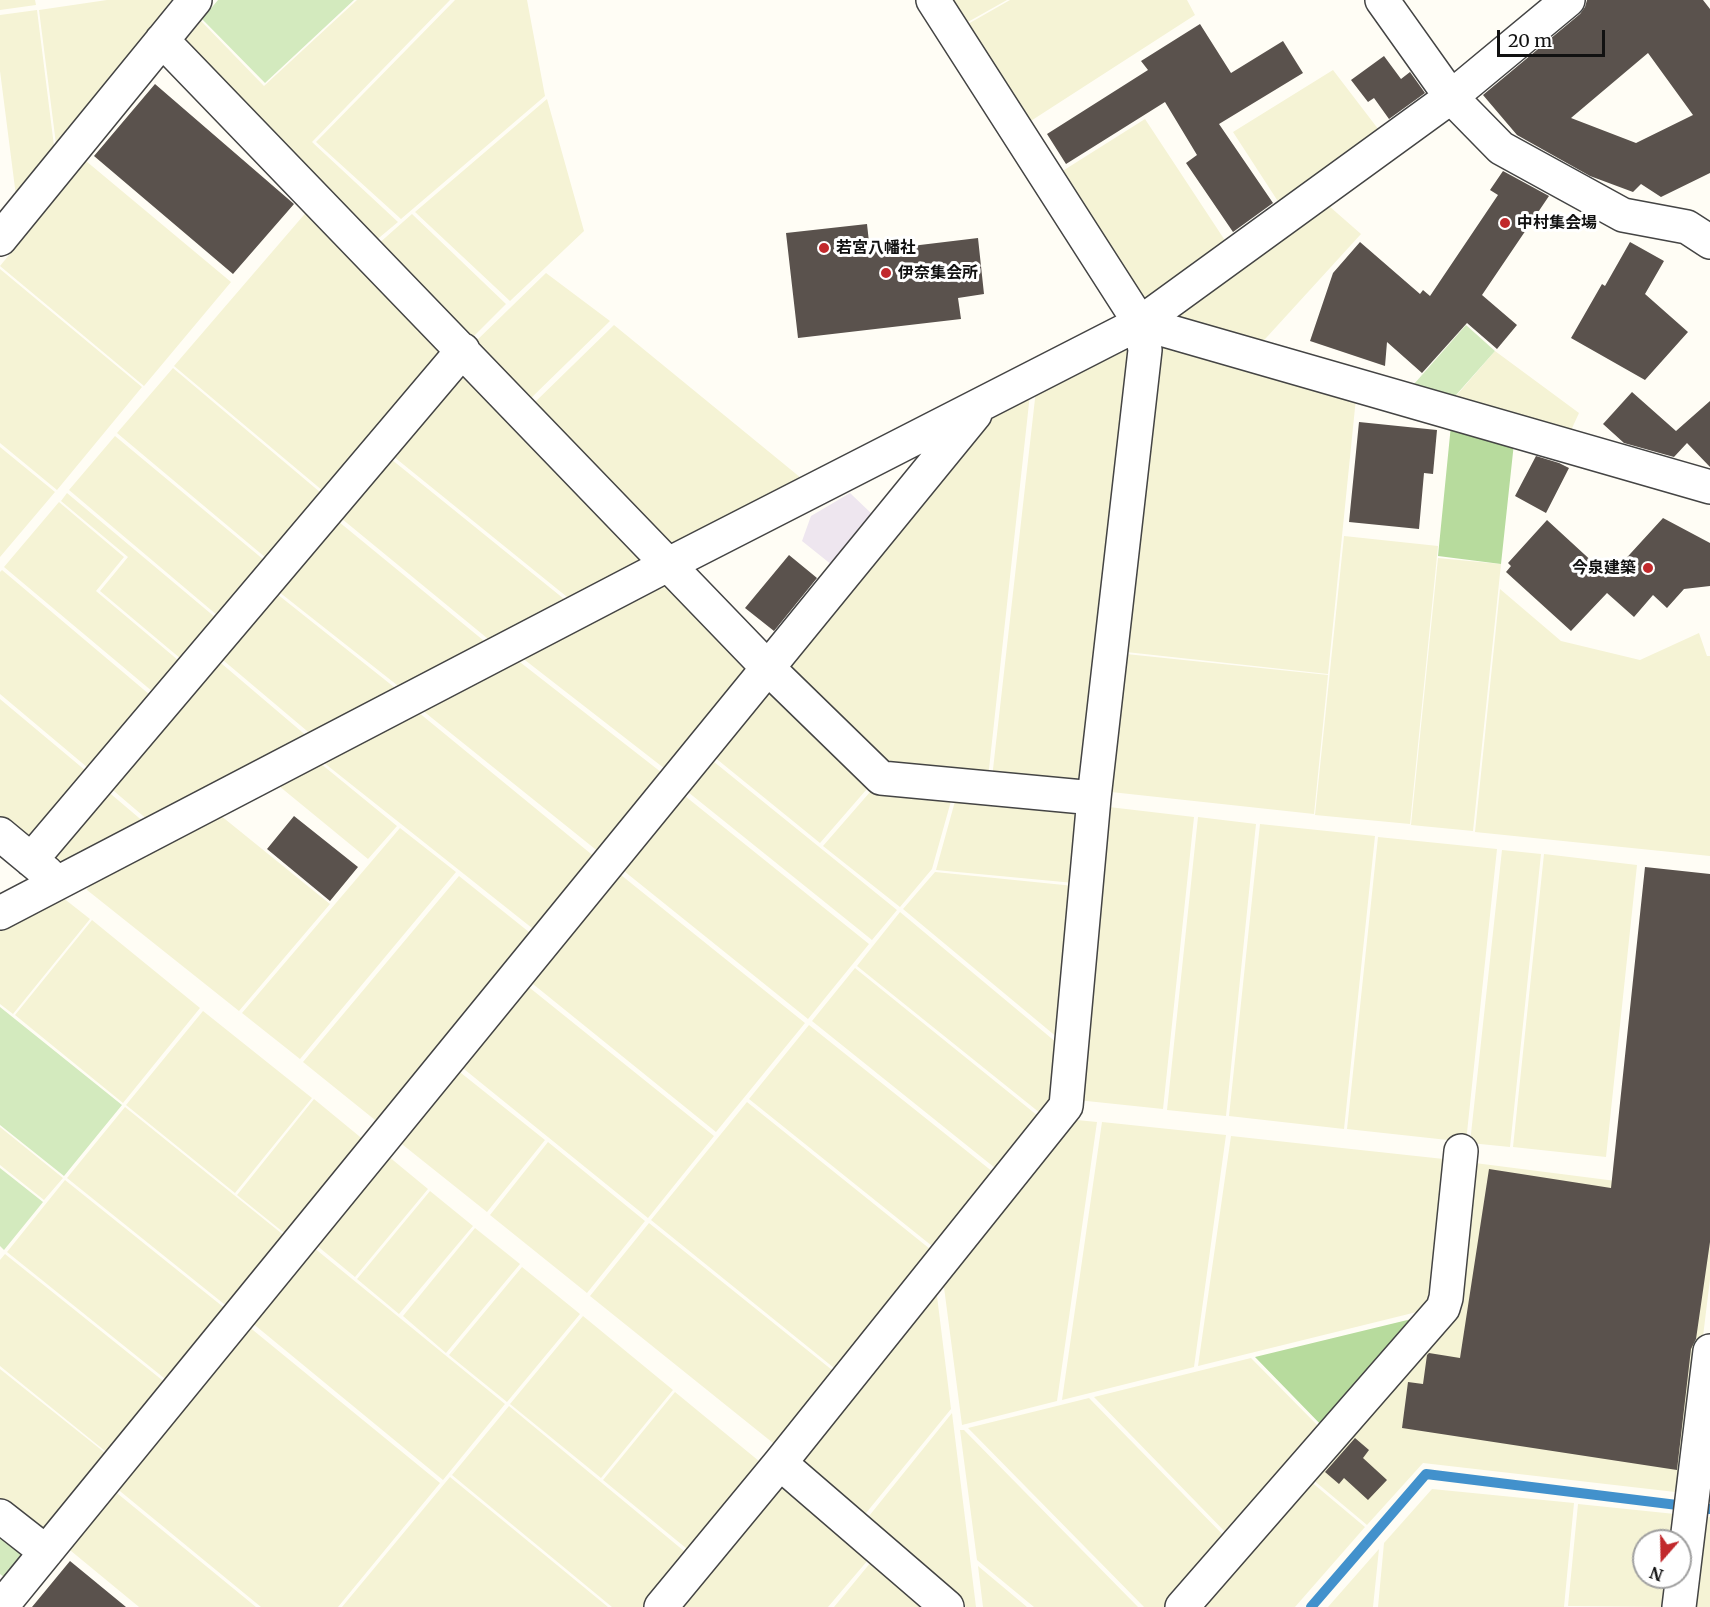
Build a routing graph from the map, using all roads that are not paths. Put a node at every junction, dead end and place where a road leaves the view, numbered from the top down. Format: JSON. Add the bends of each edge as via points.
{"nodes":[{"id":1,"x":195,"y":0,"type":"edge"},
{"id":2,"x":933,"y":0,"type":"edge"},
{"id":3,"x":1382,"y":0,"type":"edge"},
{"id":4,"x":1568,"y":0,"type":"edge"},
{"id":5,"x":162,"y":40,"type":"junction"},
{"id":6,"x":1451,"y":97,"type":"junction"},
{"id":7,"x":0,"y":239,"type":"edge"},
{"id":8,"x":1710,"y":242,"type":"edge"},
{"id":9,"x":1140,"y":323,"type":"junction"},
{"id":10,"x":463,"y":350,"type":"junction"},
{"id":11,"x":983,"y":404,"type":"junction"},
{"id":12,"x":1710,"y":487,"type":"edge"},
{"id":13,"x":669,"y":564,"type":"junction"},
{"id":14,"x":767,"y":667,"type":"junction"},
{"id":15,"x":1094,"y":798,"type":"junction"},
{"id":16,"x":0,"y":834,"type":"edge"},
{"id":17,"x":32,"y":860,"type":"junction"},
{"id":18,"x":59,"y":883,"type":"junction"},
{"id":19,"x":0,"y":913,"type":"edge"},
{"id":20,"x":1461,"y":1151,"type":"dead end"},
{"id":21,"x":1710,"y":1351,"type":"edge"},
{"id":22,"x":780,"y":1463,"type":"junction"},
{"id":23,"x":0,"y":1516,"type":"edge"},
{"id":24,"x":46,"y":1552,"type":"junction"},
{"id":25,"x":1,"y":1607,"type":"edge"},
{"id":26,"x":661,"y":1607,"type":"edge"},
{"id":27,"x":947,"y":1607,"type":"edge"},
{"id":28,"x":1182,"y":1607,"type":"edge"},
{"id":29,"x":1679,"y":1607,"type":"edge"}],
"edges":[{"from":1,"to":5,"type":"street"},
{"from":2,"to":9,"type":"street"},
{"from":3,"to":6,"type":"street"},
{"from":4,"to":6,"type":"street"},
{"from":5,"to":7,"type":"street"},
{"from":5,"to":10,"type":"street"},
{"from":6,"to":8,"type":"street","via":[[1501,148],[1623,215],[1687,227]]},
{"from":6,"to":9,"type":"street"},
{"from":9,"to":11,"type":"street"},
{"from":9,"to":12,"type":"street"},
{"from":9,"to":15,"type":"street","via":[[1145,351]]},
{"from":10,"to":13,"type":"street"},
{"from":10,"to":17,"type":"street"},
{"from":11,"to":13,"type":"street"},
{"from":11,"to":14,"type":"street"},
{"from":13,"to":14,"type":"street"},
{"from":13,"to":18,"type":"street"},
{"from":14,"to":15,"type":"street","via":[[881,778]]},
{"from":14,"to":24,"type":"street"},
{"from":15,"to":22,"type":"street","via":[[1065,1106]]},
{"from":16,"to":17,"type":"street"},
{"from":17,"to":18,"type":"street"},
{"from":18,"to":19,"type":"street"},
{"from":20,"to":28,"type":"street","via":[[1443,1308]]},
{"from":21,"to":29,"type":"street"},
{"from":22,"to":26,"type":"street"},
{"from":22,"to":27,"type":"street"},
{"from":23,"to":24,"type":"street"},
{"from":24,"to":25,"type":"street"}]}
